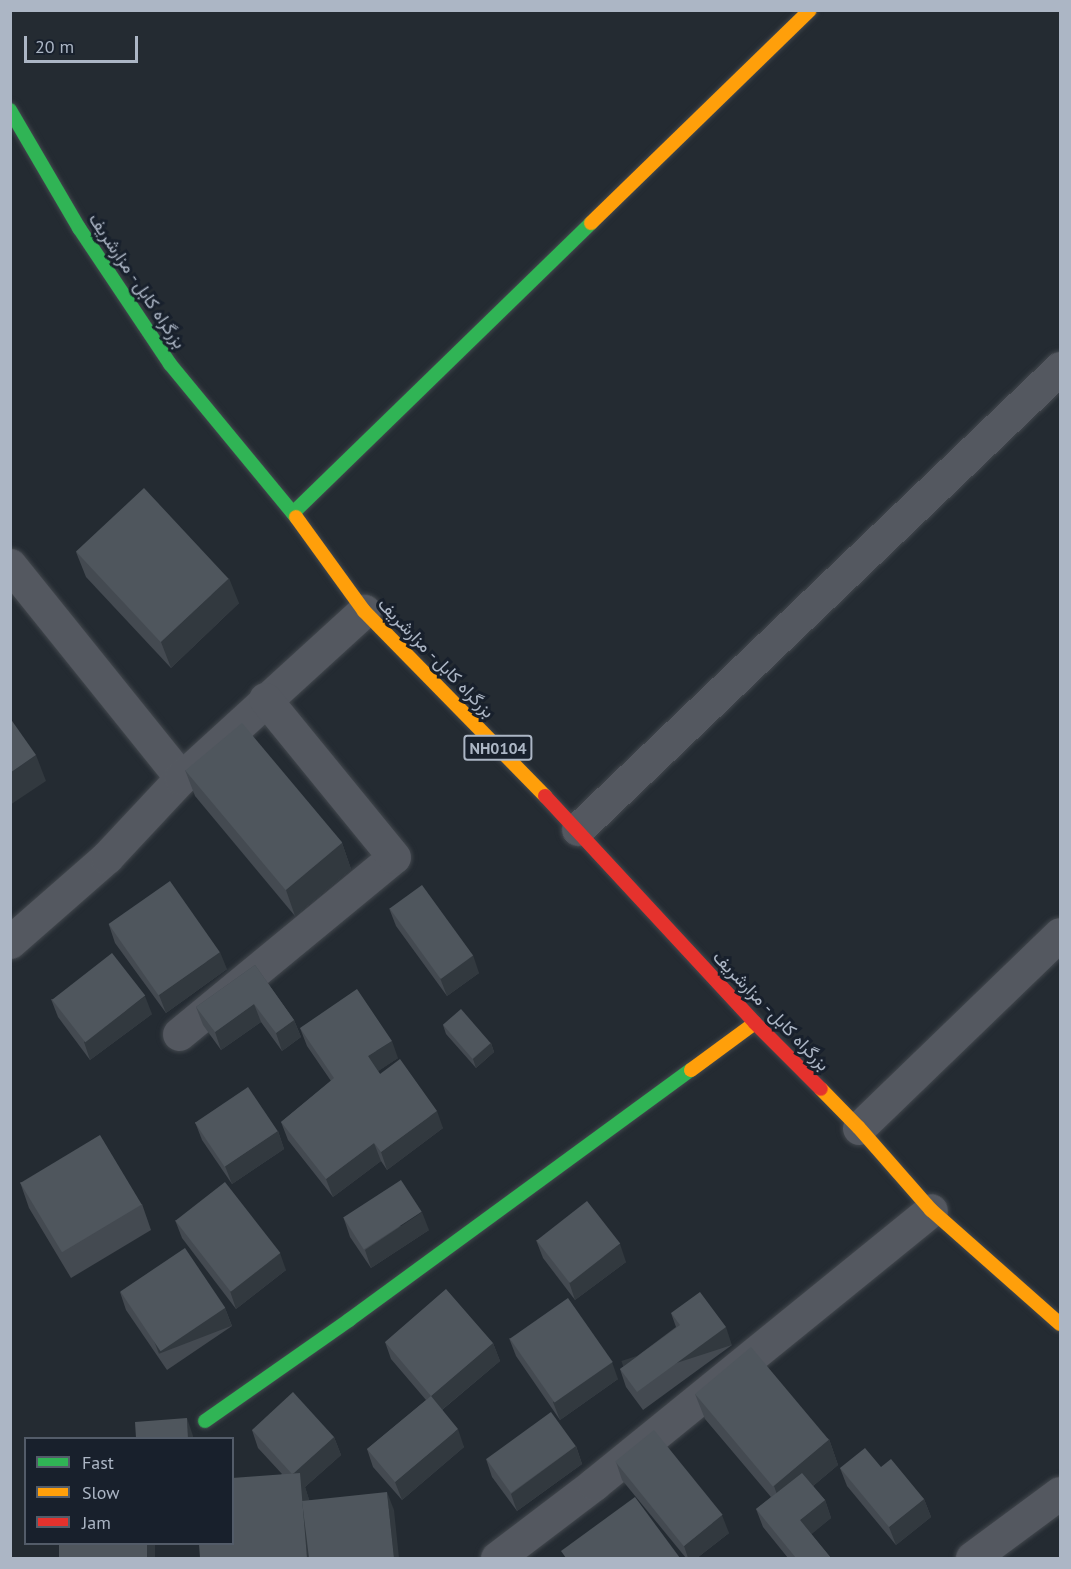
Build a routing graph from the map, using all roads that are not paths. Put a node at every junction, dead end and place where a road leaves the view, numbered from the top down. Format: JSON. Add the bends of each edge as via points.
{"nodes":[{"id":1,"x":810,"y":10,"type":"edge"},
{"id":2,"x":10,"y":110,"type":"edge"},
{"id":3,"x":1060,"y":368,"type":"edge"},
{"id":4,"x":292,"y":513,"type":"junction"},
{"id":5,"x":10,"y":565,"type":"edge"},
{"id":6,"x":364,"y":611,"type":"junction"},
{"id":7,"x":265,"y":699,"type":"junction"},
{"id":8,"x":181,"y":778,"type":"junction"},
{"id":9,"x":578,"y":829,"type":"junction"},
{"id":10,"x":1060,"y":934,"type":"edge"},
{"id":11,"x":10,"y":942,"type":"edge"},
{"id":12,"x":755,"y":1023,"type":"junction"},
{"id":13,"x":179,"y":1034,"type":"dead end"},
{"id":14,"x":859,"y":1128,"type":"junction"},
{"id":15,"x":931,"y":1210,"type":"junction"},
{"id":16,"x":1060,"y":1324,"type":"edge"},
{"id":17,"x":205,"y":1422,"type":"dead end"},
{"id":18,"x":1060,"y":1493,"type":"edge"},
{"id":19,"x":496,"y":1558,"type":"edge"},
{"id":20,"x":972,"y":1558,"type":"edge"}],
"edges":[{"from":1,"to":4,"type":"main road"},
{"from":2,"to":4,"type":"main road","name":"بزرگراه کابل - مزارشریف","number":"NH0104","via":[[79,228],[170,364]]},
{"from":3,"to":9,"type":"street"},
{"from":4,"to":6,"type":"main road","name":"بزرگراه کابل - مزارشریف","number":"NH0104"},
{"from":5,"to":8,"type":"street"},
{"from":6,"to":7,"type":"street"},
{"from":6,"to":9,"type":"main road","name":"بزرگراه کابل - مزارشریف","number":"NH0104"},
{"from":7,"to":8,"type":"street"},
{"from":7,"to":13,"type":"street","via":[[394,857]]},
{"from":8,"to":11,"type":"street","via":[[107,857]]},
{"from":9,"to":12,"type":"main road","name":"بزرگراه کابل - مزارشریف","number":"NH0104"},
{"from":10,"to":14,"type":"street"},
{"from":12,"to":14,"type":"main road","name":"بزرگراه کابل - مزارشریف","number":"NH0104"},
{"from":12,"to":17,"type":"main road"},
{"from":14,"to":15,"type":"main road","name":"بزرگراه کابل - مزارشریف","number":"NH0104"},
{"from":15,"to":16,"type":"main road","name":"بزرگراه کابل - مزارشریف","number":"NH0104"},
{"from":15,"to":19,"type":"street","via":[[594,1484]]},
{"from":18,"to":20,"type":"street"}]}
